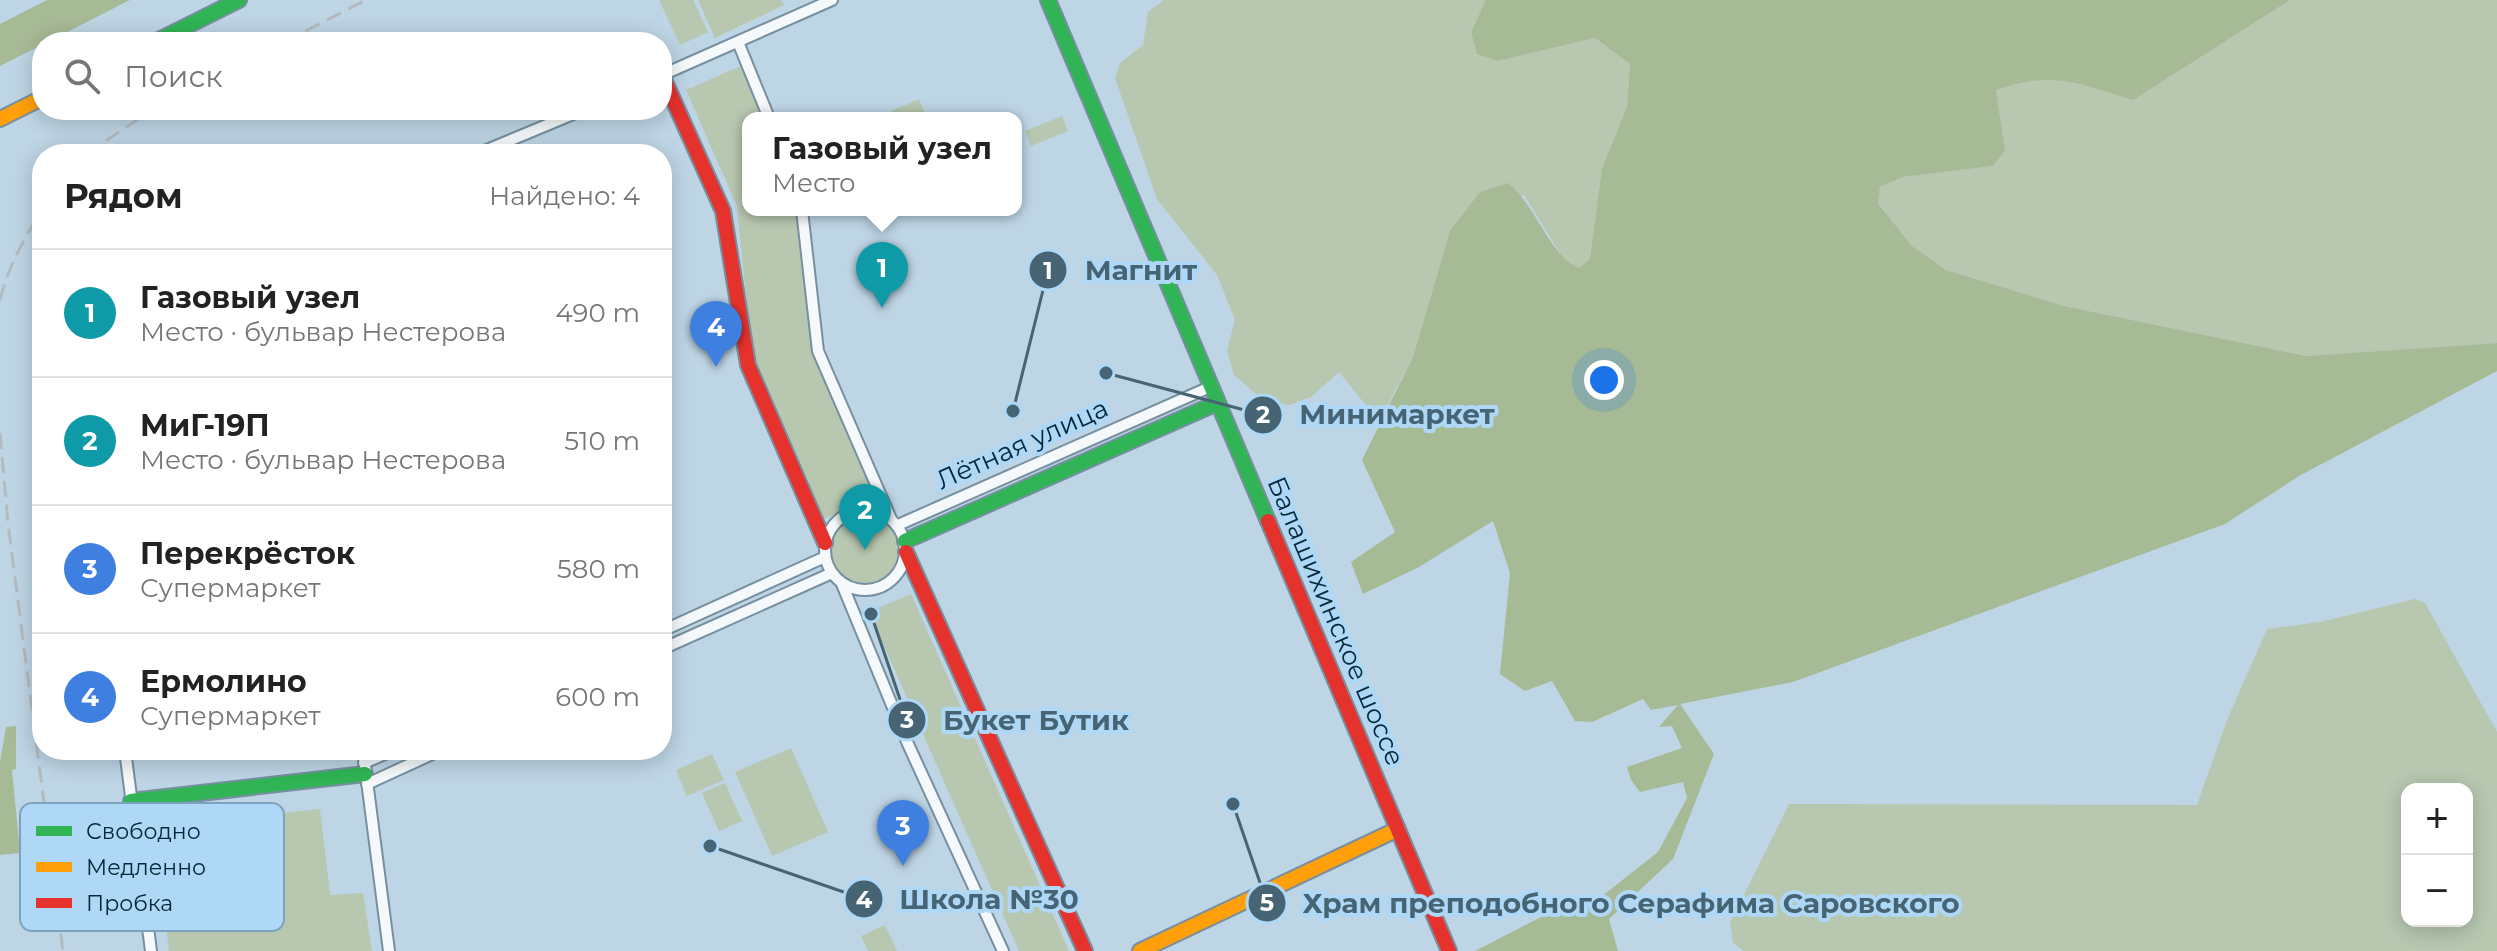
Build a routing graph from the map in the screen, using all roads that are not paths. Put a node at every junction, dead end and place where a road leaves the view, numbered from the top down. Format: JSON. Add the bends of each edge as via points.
{"nodes":[{"id":1,"x":239,"y":0,"type":"edge"},
{"id":2,"x":832,"y":0,"type":"edge"},
{"id":3,"x":1048,"y":0,"type":"edge"},
{"id":4,"x":175,"y":32,"type":"edge"},
{"id":5,"x":738,"y":42,"type":"junction"},
{"id":6,"x":672,"y":71,"type":"edge"},
{"id":7,"x":672,"y":97,"type":"edge"},
{"id":8,"x":32,"y":103,"type":"edge"},
{"id":9,"x":767,"y":112,"type":"edge"},
{"id":10,"x":0,"y":119,"type":"edge"},
{"id":11,"x":559,"y":120,"type":"edge"},
{"id":12,"x":501,"y":144,"type":"edge"},
{"id":13,"x":803,"y":216,"type":"edge"},
{"id":14,"x":1210,"y":387,"type":"junction"},
{"id":15,"x":1217,"y":403,"type":"junction"},
{"id":16,"x":894,"y":522,"type":"junction"},
{"id":17,"x":906,"y":546,"type":"junction"},
{"id":18,"x":825,"y":550,"type":"junction"},
{"id":19,"x":832,"y":573,"type":"junction"},
{"id":20,"x":842,"y":584,"type":"junction"},
{"id":21,"x":672,"y":626,"type":"edge"},
{"id":22,"x":672,"y":645,"type":"edge"},
{"id":23,"x":126,"y":760,"type":"edge"},
{"id":24,"x":364,"y":760,"type":"edge"},
{"id":25,"x":382,"y":760,"type":"edge"},
{"id":26,"x":409,"y":760,"type":"edge"},
{"id":27,"x":365,"y":774,"type":"junction"},
{"id":28,"x":131,"y":801,"type":"joint"},
{"id":29,"x":1398,"y":829,"type":"junction"},
{"id":30,"x":148,"y":931,"type":"edge"},
{"id":31,"x":151,"y":951,"type":"edge"},
{"id":32,"x":389,"y":951,"type":"edge"},
{"id":33,"x":1003,"y":951,"type":"edge"},
{"id":34,"x":1085,"y":951,"type":"edge"},
{"id":35,"x":1140,"y":951,"type":"edge"},
{"id":36,"x":1449,"y":951,"type":"edge"}],
"edges":[{"from":1,"to":4,"type":"street"},
{"from":2,"to":5,"type":"street"},
{"from":3,"to":14,"type":"street","name":"Балашихинское шоссе"},
{"from":5,"to":6,"type":"street"},
{"from":5,"to":9,"type":"street"},
{"from":7,"to":18,"type":"street","via":[[723,211],[748,365]]},
{"from":8,"to":10,"type":"street"},
{"from":11,"to":12,"type":"street"},
{"from":13,"to":16,"type":"street","via":[[818,351]]},
{"from":14,"to":15,"type":"street","name":"Балашихинское шоссе"},
{"from":14,"to":16,"type":"street","name":"Лётная улица"},
{"from":15,"to":17,"type":"street","name":"Лётная улица"},
{"from":15,"to":29,"type":"street","name":"Балашихинское шоссе"},
{"from":16,"to":17,"type":"street"},
{"from":16,"to":18,"type":"street","via":[[869,509],[857,510],[836,522]]},
{"from":17,"to":20,"type":"street","via":[[898,575],[878,589]]},
{"from":17,"to":34,"type":"street"},
{"from":18,"to":19,"type":"street"},
{"from":18,"to":21,"type":"street"},
{"from":19,"to":20,"type":"street"},
{"from":19,"to":22,"type":"street"},
{"from":20,"to":33,"type":"street"},
{"from":23,"to":28,"type":"street"},
{"from":24,"to":27,"type":"street"},
{"from":25,"to":27,"type":"street"},
{"from":26,"to":27,"type":"street"},
{"from":27,"to":28,"type":"street"},
{"from":27,"to":32,"type":"street"},
{"from":29,"to":35,"type":"street"},
{"from":29,"to":36,"type":"street","name":"Балашихинское шоссе"},
{"from":30,"to":31,"type":"street"}]}
